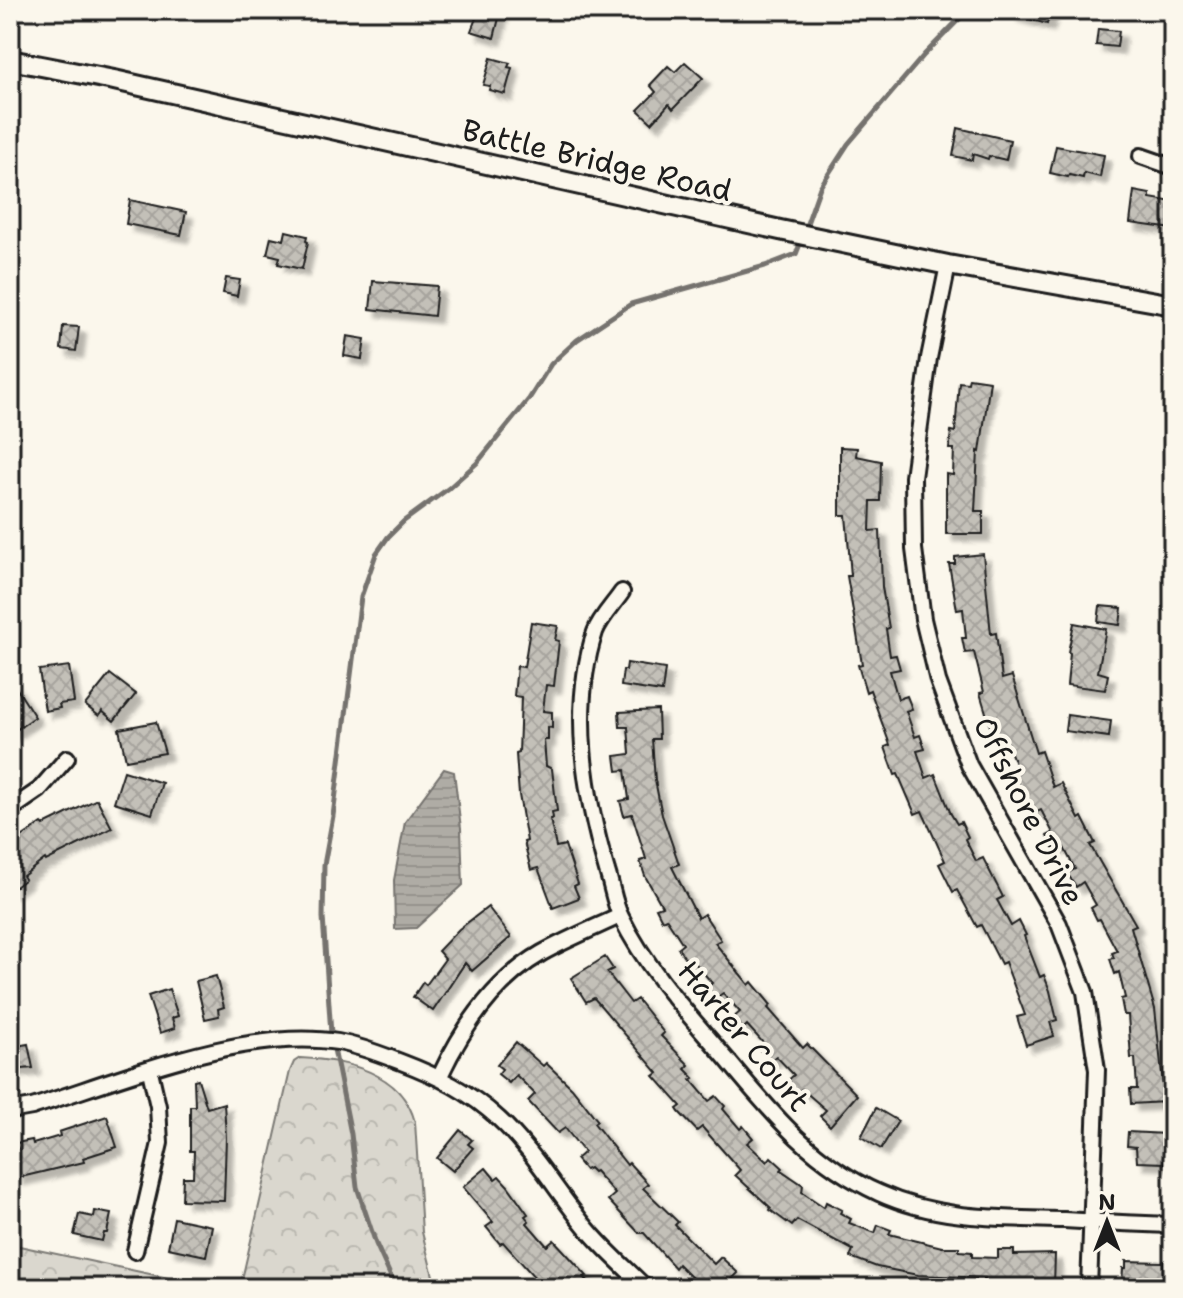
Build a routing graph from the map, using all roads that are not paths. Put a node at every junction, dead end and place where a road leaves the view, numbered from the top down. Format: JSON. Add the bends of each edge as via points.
{"nodes":[{"id":1,"x":10,"y":60,"type":"edge"},
{"id":2,"x":1141,"y":156,"type":"dead end"},
{"id":3,"x":1173,"y":167,"type":"edge"},
{"id":4,"x":948,"y":265,"type":"junction"},
{"id":5,"x":1173,"y":305,"type":"edge"},
{"id":6,"x":622,"y":592,"type":"dead end"},
{"id":7,"x":67,"y":758,"type":"dead end"},
{"id":8,"x":10,"y":810,"type":"edge"},
{"id":9,"x":620,"y":916,"type":"junction"},
{"id":10,"x":150,"y":1071,"type":"junction"},
{"id":11,"x":440,"y":1076,"type":"junction"},
{"id":12,"x":10,"y":1111,"type":"edge"},
{"id":13,"x":1092,"y":1222,"type":"junction"},
{"id":14,"x":1173,"y":1225,"type":"edge"},
{"id":15,"x":135,"y":1251,"type":"dead end"},
{"id":16,"x":646,"y":1288,"type":"edge"},
{"id":17,"x":1089,"y":1288,"type":"edge"}],
"edges":[{"from":1,"to":4,"type":"street","name":"Battle Bridge Road"},
{"from":2,"to":3,"type":"street"},
{"from":4,"to":5,"type":"street","name":"Battle Bridge Road"},
{"from":4,"to":13,"type":"street","name":"Offshore Drive","via":[[913,477],[914,549],[923,619],[938,681],[969,765],[1059,924],[1085,992],[1097,1070]]},
{"from":6,"to":9,"type":"street","name":"Harter Court","via":[[596,630],[583,712],[591,816]]},
{"from":7,"to":8,"type":"street","via":[[39,790]]},
{"from":9,"to":11,"type":"street","via":[[539,955],[492,993]]},
{"from":9,"to":13,"type":"street","name":"Harter Court","via":[[666,988],[766,1106],[797,1140],[841,1173],[880,1194],[936,1212]]},
{"from":10,"to":11,"type":"street","via":[[223,1048],[303,1040],[369,1049]]},
{"from":10,"to":12,"type":"street"},
{"from":10,"to":15,"type":"street","via":[[160,1143]]},
{"from":11,"to":16,"type":"street","via":[[519,1139],[591,1234]]},
{"from":13,"to":14,"type":"street","name":"Harter Court"},
{"from":13,"to":17,"type":"street","name":"Offshore Drive"}]}
